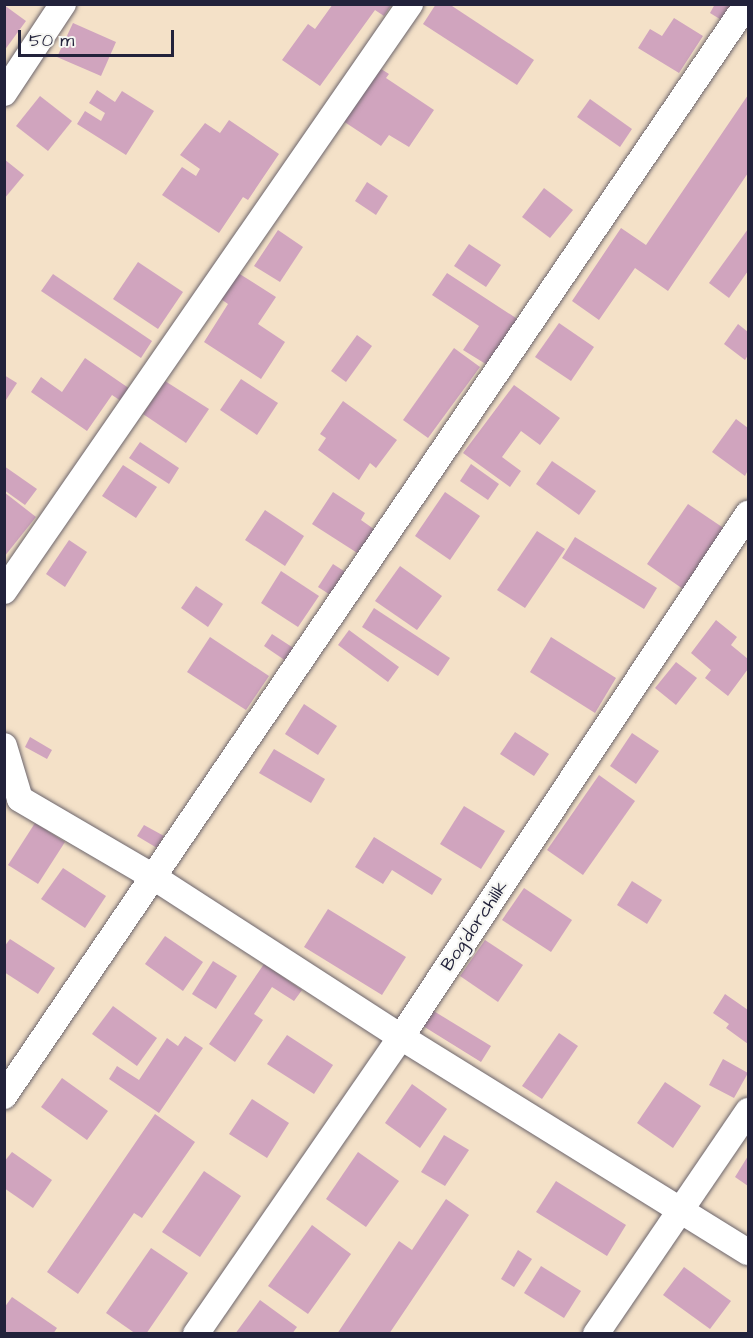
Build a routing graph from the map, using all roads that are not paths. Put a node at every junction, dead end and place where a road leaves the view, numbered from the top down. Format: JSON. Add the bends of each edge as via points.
{"nodes":[{"id":1,"x":63,"y":4,"type":"edge"},
{"id":2,"x":410,"y":4,"type":"edge"},
{"id":3,"x":747,"y":4,"type":"edge"},
{"id":4,"x":4,"y":93,"type":"edge"},
{"id":5,"x":748,"y":514,"type":"edge"},
{"id":6,"x":4,"y":591,"type":"edge"},
{"id":7,"x":4,"y":746,"type":"edge"},
{"id":8,"x":12,"y":806,"type":"edge"},
{"id":9,"x":155,"y":878,"type":"junction"},
{"id":10,"x":401,"y":1037,"type":"junction"},
{"id":11,"x":4,"y":1096,"type":"edge"},
{"id":12,"x":748,"y":1111,"type":"edge"},
{"id":13,"x":682,"y":1208,"type":"junction"},
{"id":14,"x":748,"y":1252,"type":"edge"},
{"id":15,"x":196,"y":1334,"type":"edge"},
{"id":16,"x":596,"y":1334,"type":"edge"}],
"edges":[{"from":1,"to":4,"type":"street"},
{"from":2,"to":6,"type":"street"},
{"from":3,"to":9,"type":"street"},
{"from":5,"to":10,"type":"street","name":"Bog'dorchilik"},
{"from":7,"to":8,"type":"street"},
{"from":8,"to":9,"type":"street"},
{"from":9,"to":10,"type":"street"},
{"from":9,"to":11,"type":"street"},
{"from":10,"to":13,"type":"street"},
{"from":10,"to":15,"type":"street","name":"Bog'dorchilik"},
{"from":12,"to":13,"type":"street"},
{"from":13,"to":14,"type":"street"},
{"from":13,"to":16,"type":"street"}]}
